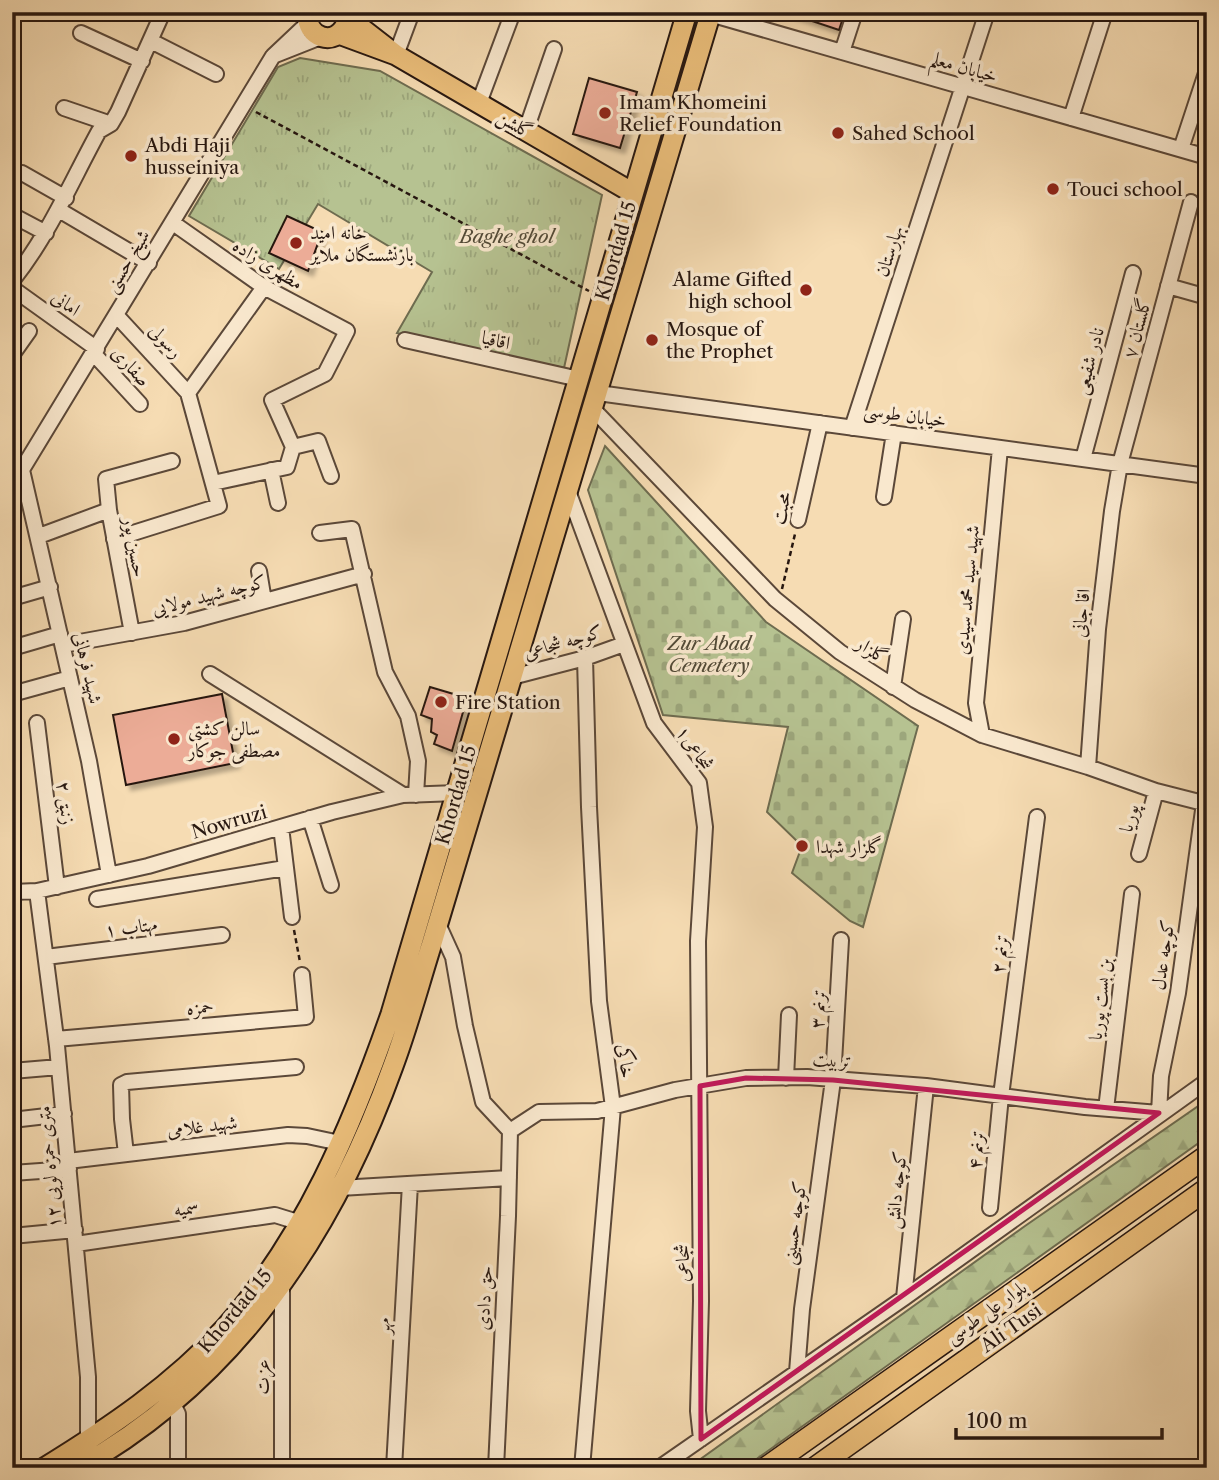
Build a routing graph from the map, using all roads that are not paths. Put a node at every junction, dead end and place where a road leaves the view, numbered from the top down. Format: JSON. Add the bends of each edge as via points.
{"nodes":[{"id":1,"x":163,"y":12,"type":"edge"},
{"id":2,"x":412,"y":12,"type":"edge"},
{"id":3,"x":513,"y":12,"type":"edge"},
{"id":4,"x":687,"y":12,"type":"edge"},
{"id":5,"x":855,"y":12,"type":"edge"},
{"id":6,"x":986,"y":12,"type":"edge"},
{"id":7,"x":1105,"y":12,"type":"edge"},
{"id":8,"x":708,"y":13,"type":"edge"},
{"id":9,"x":328,"y":23,"type":"edge"},
{"id":10,"x":81,"y":33,"type":"dead end"},
{"id":11,"x":151,"y":41,"type":"junction"},
{"id":12,"x":554,"y":49,"type":"dead end"},
{"id":13,"x":842,"y":52,"type":"junction"},
{"id":14,"x":396,"y":55,"type":"junction"},
{"id":15,"x":142,"y":61,"type":"junction"},
{"id":16,"x":1207,"y":70,"type":"edge"},
{"id":17,"x":216,"y":74,"type":"dead end"},
{"id":18,"x":964,"y":87,"type":"junction"},
{"id":19,"x":479,"y":103,"type":"junction"},
{"id":20,"x":64,"y":108,"type":"dead end"},
{"id":21,"x":1071,"y":118,"type":"junction"},
{"id":22,"x":110,"y":124,"type":"junction"},
{"id":23,"x":526,"y":131,"type":"junction"},
{"id":24,"x":1181,"y":149,"type":"junction"},
{"id":25,"x":1207,"y":156,"type":"edge"},
{"id":26,"x":22,"y":173,"type":"dead end"},
{"id":27,"x":633,"y":192,"type":"junction"},
{"id":28,"x":1191,"y":202,"type":"dead end"},
{"id":29,"x":62,"y":204,"type":"junction"},
{"id":30,"x":12,"y":215,"type":"edge"},
{"id":31,"x":173,"y":223,"type":"junction"},
{"id":32,"x":46,"y":233,"type":"junction"},
{"id":33,"x":12,"y":257,"type":"edge"},
{"id":34,"x":149,"y":263,"type":"junction"},
{"id":35,"x":26,"y":264,"type":"junction"},
{"id":36,"x":1133,"y":273,"type":"dead end"},
{"id":37,"x":12,"y":281,"type":"edge"},
{"id":38,"x":1168,"y":286,"type":"junction"},
{"id":39,"x":264,"y":287,"type":"junction"},
{"id":40,"x":12,"y":288,"type":"edge"},
{"id":41,"x":1207,"y":298,"type":"edge"},
{"id":42,"x":117,"y":316,"type":"junction"},
{"id":43,"x":29,"y":331,"type":"dead end"},
{"id":44,"x":405,"y":340,"type":"dead end"},
{"id":45,"x":96,"y":351,"type":"junction"},
{"id":46,"x":12,"y":355,"type":"edge"},
{"id":47,"x":579,"y":379,"type":"junction"},
{"id":48,"x":188,"y":393,"type":"junction"},
{"id":49,"x":595,"y":401,"type":"junction"},
{"id":50,"x":139,"y":404,"type":"dead end"},
{"id":51,"x":820,"y":423,"type":"junction"},
{"id":52,"x":852,"y":428,"type":"junction"},
{"id":53,"x":894,"y":433,"type":"junction"},
{"id":54,"x":293,"y":447,"type":"junction"},
{"id":55,"x":1000,"y":448,"type":"junction"},
{"id":56,"x":1083,"y":459,"type":"junction"},
{"id":57,"x":172,"y":461,"type":"dead end"},
{"id":58,"x":1120,"y":464,"type":"junction"},
{"id":59,"x":22,"y":470,"type":"junction"},
{"id":60,"x":271,"y":470,"type":"junction"},
{"id":61,"x":331,"y":476,"type":"dead end"},
{"id":62,"x":1207,"y":476,"type":"edge"},
{"id":63,"x":213,"y":483,"type":"junction"},
{"id":64,"x":12,"y":485,"type":"edge"},
{"id":65,"x":568,"y":491,"type":"junction"},
{"id":66,"x":884,"y":498,"type":"dead end"},
{"id":67,"x":278,"y":503,"type":"dead end"},
{"id":68,"x":109,"y":510,"type":"junction"},
{"id":69,"x":798,"y":520,"type":"road end"},
{"id":70,"x":320,"y":533,"type":"dead end"},
{"id":71,"x":38,"y":536,"type":"junction"},
{"id":72,"x":114,"y":539,"type":"junction"},
{"id":73,"x":259,"y":570,"type":"dead end"},
{"id":74,"x":363,"y":574,"type":"junction"},
{"id":75,"x":50,"y":587,"type":"junction"},
{"id":76,"x":12,"y":598,"type":"edge"},
{"id":77,"x":264,"y":601,"type":"junction"},
{"id":78,"x":903,"y":619,"type":"dead end"},
{"id":79,"x":132,"y":633,"type":"junction"},
{"id":80,"x":62,"y":640,"type":"junction"},
{"id":81,"x":624,"y":644,"type":"junction"},
{"id":82,"x":12,"y":648,"type":"edge"},
{"id":83,"x":585,"y":658,"type":"junction"},
{"id":84,"x":210,"y":674,"type":"dead end"},
{"id":85,"x":512,"y":677,"type":"junction"},
{"id":86,"x":70,"y":678,"type":"junction"},
{"id":87,"x":893,"y":687,"type":"junction"},
{"id":88,"x":12,"y":694,"type":"edge"},
{"id":89,"x":479,"y":716,"type":"junction"},
{"id":90,"x":499,"y":721,"type":"junction"},
{"id":91,"x":37,"y":723,"type":"dead end"},
{"id":92,"x":982,"y":735,"type":"junction"},
{"id":93,"x":1088,"y":767,"type":"junction"},
{"id":94,"x":1156,"y":791,"type":"junction"},
{"id":95,"x":457,"y":793,"type":"junction"},
{"id":96,"x":410,"y":795,"type":"junction"},
{"id":97,"x":1205,"y":803,"type":"edge"},
{"id":98,"x":1037,"y":817,"type":"dead end"},
{"id":99,"x":310,"y":818,"type":"junction"},
{"id":100,"x":281,"y":827,"type":"junction"},
{"id":101,"x":1139,"y":855,"type":"dead end"},
{"id":102,"x":285,"y":868,"type":"junction"},
{"id":103,"x":109,"y":875,"type":"junction"},
{"id":104,"x":331,"y":885,"type":"dead end"},
{"id":105,"x":57,"y":887,"type":"junction"},
{"id":106,"x":37,"y":891,"type":"junction"},
{"id":107,"x":12,"y":892,"type":"edge"},
{"id":108,"x":1132,"y":894,"type":"dead end"},
{"id":109,"x":97,"y":899,"type":"dead end"},
{"id":110,"x":292,"y":917,"type":"road end"},
{"id":111,"x":438,"y":924,"type":"junction"},
{"id":112,"x":222,"y":935,"type":"dead end"},
{"id":113,"x":841,"y":940,"type":"dead end"},
{"id":114,"x":46,"y":957,"type":"junction"},
{"id":115,"x":302,"y":975,"type":"road end"},
{"id":116,"x":789,"y":1015,"type":"dead end"},
{"id":117,"x":56,"y":1039,"type":"junction"},
{"id":118,"x":59,"y":1067,"type":"junction"},
{"id":119,"x":296,"y":1067,"type":"dead end"},
{"id":120,"x":12,"y":1071,"type":"edge"},
{"id":121,"x":786,"y":1078,"type":"junction"},
{"id":122,"x":833,"y":1080,"type":"junction"},
{"id":123,"x":1207,"y":1081,"type":"edge"},
{"id":124,"x":700,"y":1086,"type":"junction"},
{"id":125,"x":926,"y":1086,"type":"junction"},
{"id":126,"x":1001,"y":1096,"type":"junction"},
{"id":127,"x":613,"y":1107,"type":"junction"},
{"id":128,"x":1106,"y":1109,"type":"junction"},
{"id":129,"x":1159,"y":1113,"type":"junction"},
{"id":130,"x":64,"y":1114,"type":"junction"},
{"id":131,"x":12,"y":1120,"type":"edge"},
{"id":132,"x":510,"y":1131,"type":"junction"},
{"id":133,"x":340,"y":1143,"type":"junction"},
{"id":134,"x":126,"y":1154,"type":"junction"},
{"id":135,"x":1207,"y":1156,"type":"edge"},
{"id":136,"x":68,"y":1165,"type":"junction"},
{"id":137,"x":12,"y":1173,"type":"edge"},
{"id":138,"x":509,"y":1178,"type":"junction"},
{"id":139,"x":410,"y":1184,"type":"junction"},
{"id":140,"x":340,"y":1188,"type":"junction"},
{"id":141,"x":1207,"y":1189,"type":"edge"},
{"id":142,"x":990,"y":1208,"type":"dead end"},
{"id":143,"x":301,"y":1223,"type":"junction"},
{"id":144,"x":12,"y":1236,"type":"edge"},
{"id":145,"x":75,"y":1237,"type":"junction"},
{"id":146,"x":282,"y":1285,"type":"junction"},
{"id":147,"x":904,"y":1298,"type":"junction"},
{"id":148,"x":797,"y":1372,"type":"junction"},
{"id":149,"x":172,"y":1402,"type":"junction"},
{"id":150,"x":701,"y":1439,"type":"junction"},
{"id":151,"x":88,"y":1441,"type":"junction"},
{"id":152,"x":86,"y":1466,"type":"edge"},
{"id":153,"x":44,"y":1468,"type":"edge"},
{"id":154,"x":178,"y":1468,"type":"edge"},
{"id":155,"x":282,"y":1468,"type":"edge"},
{"id":156,"x":394,"y":1468,"type":"edge"},
{"id":157,"x":495,"y":1468,"type":"edge"},
{"id":158,"x":582,"y":1468,"type":"edge"},
{"id":159,"x":659,"y":1468,"type":"edge"},
{"id":160,"x":766,"y":1468,"type":"edge"},
{"id":161,"x":815,"y":1468,"type":"edge"}],
"edges":[{"from":1,"to":11,"type":"street"},
{"from":2,"to":14,"type":"street"},
{"from":3,"to":19,"type":"street"},
{"from":4,"to":27,"type":"main road","name":"Khordad 15"},
{"from":5,"to":13,"type":"street"},
{"from":6,"to":18,"type":"street","name":"بهارستان"},
{"from":7,"to":21,"type":"street"},
{"from":8,"to":13,"type":"street","name":"خیابان معلم"},
{"from":8,"to":49,"type":"main road","name":"Khordad 15"},
{"from":9,"to":14,"type":"main road","name":"گلشن"},
{"from":9,"to":31,"type":"street","name":"شیخ حسنی","via":[[273,56]]},
{"from":10,"to":15,"type":"street"},
{"from":11,"to":15,"type":"street"},
{"from":11,"to":17,"type":"street"},
{"from":12,"to":23,"type":"street"},
{"from":13,"to":18,"type":"street","name":"خیابان معلم"},
{"from":14,"to":19,"type":"main road","name":"گلشن"},
{"from":15,"to":22,"type":"street"},
{"from":16,"to":24,"type":"street"},
{"from":18,"to":21,"type":"street","name":"خیابان معلم"},
{"from":18,"to":52,"type":"street","name":"بهارستان"},
{"from":19,"to":23,"type":"main road","name":"گلشن"},
{"from":20,"to":22,"type":"street"},
{"from":21,"to":24,"type":"street","name":"خیابان معلم"},
{"from":22,"to":29,"type":"street","via":[[99,131]]},
{"from":23,"to":27,"type":"main road","name":"گلشن"},
{"from":24,"to":25,"type":"street","name":"خیابان معلم"},
{"from":26,"to":29,"type":"street"},
{"from":27,"to":47,"type":"main road","name":"Khordad 15"},
{"from":28,"to":38,"type":"street","name":"گلستان ۷"},
{"from":29,"to":32,"type":"street"},
{"from":29,"to":34,"type":"street"},
{"from":30,"to":32,"type":"street"},
{"from":31,"to":34,"type":"street","name":"شیخ حسنی"},
{"from":31,"to":39,"type":"street","name":"مظهری زاده"},
{"from":32,"to":35,"type":"street"},
{"from":33,"to":35,"type":"street"},
{"from":34,"to":42,"type":"street","name":"شیخ حسنی"},
{"from":35,"to":37,"type":"street"},
{"from":36,"to":56,"type":"street","name":"نادر شفیعی"},
{"from":38,"to":41,"type":"street"},
{"from":38,"to":58,"type":"street","name":"گلستان ۷"},
{"from":39,"to":48,"type":"street"},
{"from":39,"to":54,"type":"street","name":"مظهری زاده","via":[[347,331],[325,374],[272,400]]},
{"from":40,"to":45,"type":"street","name":"امانی"},
{"from":42,"to":45,"type":"street","name":"شیخ حسنی"},
{"from":42,"to":48,"type":"street","name":"رسولی"},
{"from":43,"to":46,"type":"street"},
{"from":44,"to":47,"type":"street","name":"اقاقیا"},
{"from":45,"to":50,"type":"street","name":"صفاری"},
{"from":45,"to":59,"type":"street","name":"شیخ حسنی"},
{"from":47,"to":89,"type":"main road","name":"Khordad 15"},
{"from":48,"to":63,"type":"street"},
{"from":49,"to":51,"type":"street","name":"خیابان طوسی"},
{"from":49,"to":65,"type":"main road","name":"Khordad 15"},
{"from":49,"to":87,"type":"street","name":"گلزار","via":[[714,537],[779,602],[840,652]]},
{"from":51,"to":52,"type":"street","name":"خیابان طوسی"},
{"from":51,"to":69,"type":"street","name":"محبت"},
{"from":52,"to":53,"type":"street","name":"خیابان طوسی"},
{"from":53,"to":55,"type":"street","name":"خیابان طوسی"},
{"from":53,"to":66,"type":"street"},
{"from":54,"to":60,"type":"street","via":[[287,467]]},
{"from":54,"to":61,"type":"street","via":[[318,441]]},
{"from":55,"to":56,"type":"street","name":"خیابان طوسی"},
{"from":55,"to":92,"type":"street","name":"شهید سید محمد سیدی","via":[[976,703]]},
{"from":56,"to":58,"type":"street","name":"خیابان طوسی"},
{"from":57,"to":68,"type":"street","name":"حسین پور","via":[[106,479]]},
{"from":58,"to":62,"type":"street","name":"خیابان طوسی"},
{"from":58,"to":93,"type":"street","name":"اقا جانی","via":[[1098,629]]},
{"from":59,"to":64,"type":"street","name":"شیخ حسنی"},
{"from":59,"to":71,"type":"street","name":"شهید فرهانی"},
{"from":60,"to":63,"type":"street"},
{"from":60,"to":67,"type":"street"},
{"from":63,"to":72,"type":"street","via":[[219,506]]},
{"from":65,"to":81,"type":"street","name":"شجاعی۱"},
{"from":65,"to":85,"type":"main road","name":"Khordad 15"},
{"from":68,"to":71,"type":"street","name":"حسین پور"},
{"from":68,"to":72,"type":"street","name":"حسین پور"},
{"from":70,"to":74,"type":"street","via":[[352,530]]},
{"from":71,"to":75,"type":"street","name":"شهید فرهانی"},
{"from":72,"to":79,"type":"street","name":"حسین پور"},
{"from":73,"to":77,"type":"street"},
{"from":74,"to":77,"type":"street","name":"کوچه شهید مولایی"},
{"from":74,"to":96,"type":"street","via":[[385,672],[408,716],[418,761]]},
{"from":75,"to":76,"type":"street"},
{"from":75,"to":80,"type":"street","name":"شهید فرهانی"},
{"from":77,"to":79,"type":"street","name":"کوچه شهید مولایی"},
{"from":78,"to":87,"type":"street"},
{"from":79,"to":80,"type":"street","name":"کوچه شهید مولایی"},
{"from":80,"to":82,"type":"street","name":"کوچه شهید مولایی"},
{"from":80,"to":86,"type":"street","name":"شهید فرهانی"},
{"from":81,"to":83,"type":"street","name":"کوچه شجاعی"},
{"from":81,"to":124,"type":"street","name":"شجاعی۱","via":[[654,723],[699,783],[705,827],[698,941]]},
{"from":83,"to":85,"type":"street","name":"کوچه شجاعی"},
{"from":83,"to":127,"type":"street","name":"خاکی","via":[[598,1001]]},
{"from":84,"to":96,"type":"street"},
{"from":85,"to":90,"type":"main road","name":"Khordad 15"},
{"from":86,"to":88,"type":"street"},
{"from":86,"to":103,"type":"street","name":"شهید فرهانی"},
{"from":87,"to":92,"type":"street","name":"گلزار"},
{"from":89,"to":90,"type":"main road"},
{"from":89,"to":95,"type":"main road","name":"Khordad 15"},
{"from":90,"to":111,"type":"main road","name":"Khordad 15"},
{"from":91,"to":105,"type":"street","name":"زنبق ۲"},
{"from":92,"to":93,"type":"street","name":"گلزار"},
{"from":93,"to":94,"type":"street","name":"گلزار"},
{"from":94,"to":97,"type":"street","name":"گلزار"},
{"from":94,"to":101,"type":"street","name":"پوریا"},
{"from":95,"to":96,"type":"street","name":"Nowruzi"},
{"from":95,"to":133,"type":"main road","name":"Khordad 15","via":[[391,1014]]},
{"from":96,"to":99,"type":"street","name":"Nowruzi"},
{"from":97,"to":129,"type":"street","name":"کوچه عدل"},
{"from":98,"to":126,"type":"street","name":"ترنم ۲"},
{"from":99,"to":100,"type":"street","name":"Nowruzi"},
{"from":99,"to":104,"type":"street"},
{"from":100,"to":102,"type":"street"},
{"from":100,"to":103,"type":"street","name":"Nowruzi"},
{"from":102,"to":109,"type":"street"},
{"from":102,"to":110,"type":"street"},
{"from":103,"to":105,"type":"street","name":"Nowruzi"},
{"from":105,"to":106,"type":"street","name":"Nowruzi"},
{"from":106,"to":107,"type":"street","name":"Nowruzi"},
{"from":106,"to":114,"type":"street","name":"۱۲ متری حمزه لویی"},
{"from":108,"to":128,"type":"street","name":"بن بست پوریا"},
{"from":111,"to":132,"type":"street","via":[[453,957],[483,1102]]},
{"from":111,"to":140,"type":"main road","name":"Khordad 15","via":[[393,1066]]},
{"from":112,"to":114,"type":"street","name":"مهتاب ۱"},
{"from":113,"to":122,"type":"street","name":"ترنم ۳"},
{"from":114,"to":117,"type":"street","name":"۱۲ متری حمزه لویی"},
{"from":115,"to":117,"type":"street","name":"حمزه","via":[[306,1017]]},
{"from":116,"to":121,"type":"street"},
{"from":117,"to":118,"type":"street","name":"۱۲ متری حمزه لویی"},
{"from":118,"to":120,"type":"street"},
{"from":118,"to":130,"type":"street","name":"۱۲ متری حمزه لویی"},
{"from":119,"to":134,"type":"street","via":[[121,1085]]},
{"from":121,"to":122,"type":"street","name":"تربیت"},
{"from":121,"to":124,"type":"street","name":"تربیت","via":[[746,1078]]},
{"from":122,"to":125,"type":"street","name":"تربیت"},
{"from":122,"to":148,"type":"street","name":"کوچه حسینی"},
{"from":123,"to":129,"type":"street"},
{"from":124,"to":127,"type":"street","name":"تربیت"},
{"from":124,"to":150,"type":"street","name":"شجاعی"},
{"from":125,"to":126,"type":"street","name":"تربیت"},
{"from":125,"to":147,"type":"street","name":"کوچه دانش"},
{"from":126,"to":128,"type":"street","name":"تربیت"},
{"from":126,"to":142,"type":"street","name":"ترنم ۴"},
{"from":127,"to":132,"type":"street","name":"تربیت","via":[[539,1112]]},
{"from":127,"to":158,"type":"street","name":"خاکی"},
{"from":128,"to":129,"type":"street","name":"تربیت"},
{"from":129,"to":147,"type":"street"},
{"from":130,"to":131,"type":"street"},
{"from":130,"to":136,"type":"street","name":"۱۲ متری حمزه لویی"},
{"from":132,"to":138,"type":"street","name":"حق دادی"},
{"from":133,"to":134,"type":"street","name":"شهید غلامی","via":[[288,1136]]},
{"from":133,"to":143,"type":"main road","name":"Khordad 15"},
{"from":134,"to":136,"type":"street","name":"شهید غلامی"},
{"from":135,"to":160,"type":"highway","name":"بلوار علی طوسی"},
{"from":136,"to":137,"type":"street","name":"شهید غلامی"},
{"from":136,"to":145,"type":"street","name":"۱۲ متری حمزه لویی"},
{"from":138,"to":139,"type":"street"},
{"from":138,"to":157,"type":"street","name":"حق دادی"},
{"from":139,"to":140,"type":"street"},
{"from":139,"to":156,"type":"street","name":"مهر"},
{"from":140,"to":146,"type":"main road","name":"Khordad 15"},
{"from":141,"to":161,"type":"highway","name":"Ali Tusi"},
{"from":143,"to":145,"type":"street","name":"سمیه","via":[[275,1215]]},
{"from":143,"to":151,"type":"main road","name":"Khordad 15","via":[[224,1328],[144,1402]]},
{"from":144,"to":145,"type":"street","name":"سمیه"},
{"from":145,"to":151,"type":"street","name":"۱۲ متری حمزه لویی","via":[[88,1377]]},
{"from":146,"to":149,"type":"main road","name":"Khordad 15","via":[[239,1339]]},
{"from":146,"to":155,"type":"street","name":"عزت"},
{"from":147,"to":148,"type":"street"},
{"from":148,"to":150,"type":"street"},
{"from":149,"to":152,"type":"main road","name":"Khordad 15"},
{"from":149,"to":154,"type":"street","via":[[178,1414]]},
{"from":150,"to":159,"type":"street"},
{"from":151,"to":153,"type":"main road","name":"Khordad 15"}]}
